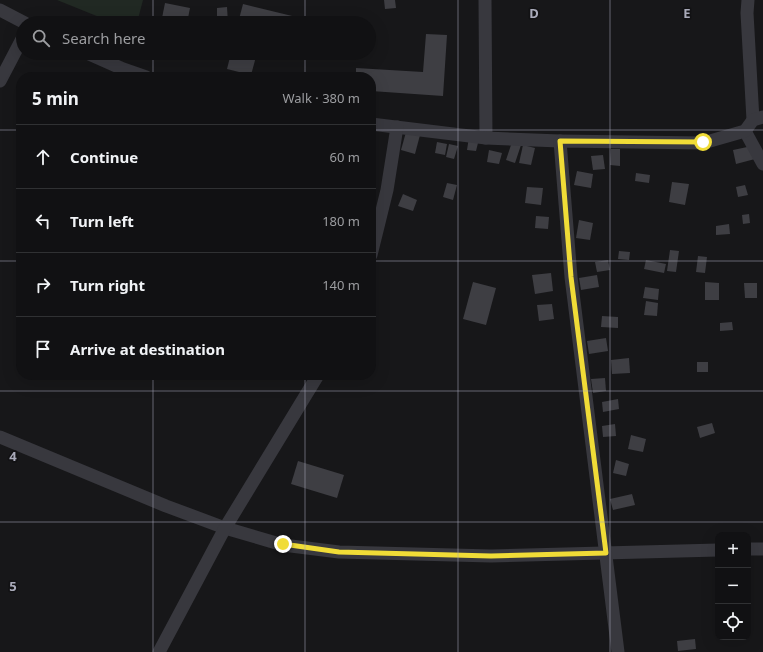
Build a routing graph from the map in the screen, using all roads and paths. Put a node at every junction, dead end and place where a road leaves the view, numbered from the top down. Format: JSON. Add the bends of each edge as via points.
{"nodes":[{"id":1,"x":485,"y":0,"type":"edge"},
{"id":2,"x":748,"y":0,"type":"edge"},
{"id":3,"x":0,"y":10,"type":"edge"},
{"id":4,"x":16,"y":18,"type":"edge"},
{"id":5,"x":16,"y":50,"type":"edge"},
{"id":6,"x":102,"y":60,"type":"edge"},
{"id":7,"x":132,"y":72,"type":"edge"},
{"id":8,"x":0,"y":81,"type":"edge"},
{"id":9,"x":758,"y":118,"type":"edge"},
{"id":10,"x":376,"y":125,"type":"edge"},
{"id":11,"x":397,"y":127,"type":"junction"},
{"id":12,"x":745,"y":131,"type":"junction"},
{"id":13,"x":486,"y":138,"type":"junction"},
{"id":14,"x":560,"y":141,"type":"junction"},
{"id":15,"x":763,"y":164,"type":"edge"},
{"id":16,"x":376,"y":235,"type":"edge"},
{"id":17,"x":315,"y":380,"type":"edge"},
{"id":18,"x":0,"y":437,"type":"edge"},
{"id":19,"x":225,"y":528,"type":"junction"},
{"id":20,"x":751,"y":549,"type":"edge"},
{"id":21,"x":763,"y":549,"type":"edge"},
{"id":22,"x":715,"y":550,"type":"edge"},
{"id":23,"x":606,"y":553,"type":"junction"},
{"id":24,"x":159,"y":652,"type":"edge"},
{"id":25,"x":618,"y":652,"type":"edge"}],
"edges":[{"from":1,"to":13,"type":"street"},
{"from":2,"to":9,"type":"street","via":[[746,13]]},
{"from":3,"to":4,"type":"street"},
{"from":5,"to":8,"type":"street"},
{"from":6,"to":7,"type":"street"},
{"from":9,"to":12,"type":"street"},
{"from":10,"to":11,"type":"street"},
{"from":11,"to":13,"type":"street"},
{"from":11,"to":16,"type":"street","via":[[387,190]]},
{"from":12,"to":14,"type":"street","via":[[703,142]]},
{"from":12,"to":15,"type":"street"},
{"from":13,"to":14,"type":"street"},
{"from":14,"to":23,"type":"street","via":[[571,277]]},
{"from":17,"to":19,"type":"street"},
{"from":18,"to":19,"type":"street"},
{"from":19,"to":23,"type":"street","via":[[283,544],[339,552],[491,556]]},
{"from":19,"to":24,"type":"street"},
{"from":20,"to":21,"type":"street"},
{"from":22,"to":23,"type":"street"},
{"from":23,"to":25,"type":"street"}]}
